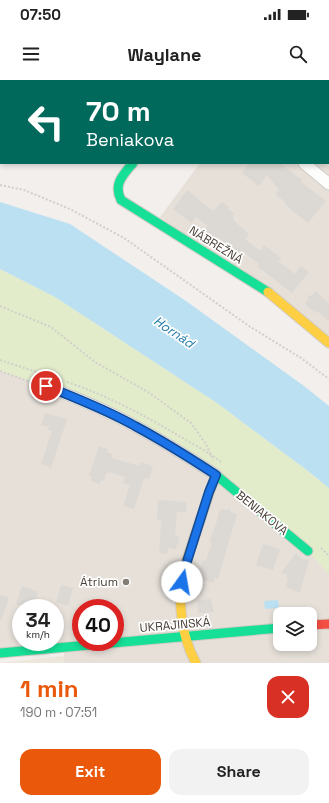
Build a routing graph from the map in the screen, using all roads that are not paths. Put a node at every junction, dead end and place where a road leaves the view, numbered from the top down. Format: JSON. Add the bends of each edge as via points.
{"nodes":[{"id":1,"x":132,"y":164,"type":"edge"},
{"id":2,"x":305,"y":164,"type":"edge"},
{"id":3,"x":329,"y":184,"type":"edge"},
{"id":4,"x":329,"y":343,"type":"edge"},
{"id":5,"x":46,"y":386,"type":"road end"},
{"id":6,"x":216,"y":475,"type":"junction"},
{"id":7,"x":308,"y":551,"type":"dead end"},
{"id":8,"x":329,"y":624,"type":"edge"},
{"id":9,"x":317,"y":625,"type":"edge"},
{"id":10,"x":273,"y":629,"type":"edge"},
{"id":11,"x":186,"y":636,"type":"junction"},
{"id":12,"x":0,"y":653,"type":"edge"},
{"id":13,"x":196,"y":663,"type":"edge"}],
"edges":[{"from":1,"to":4,"type":"street","name":"NÁBREŽNÁ","via":[[117,183],[117,195],[121,200],[269,293]]},
{"from":2,"to":3,"type":"street"},
{"from":5,"to":6,"type":"street","name":"BENIAKOVA","via":[[135,425]]},
{"from":6,"to":7,"type":"street","name":"BENIAKOVA"},
{"from":6,"to":11,"type":"street","via":[[183,574],[181,590]]},
{"from":8,"to":9,"type":"street"},
{"from":10,"to":11,"type":"street","name":"UKRAJINSKÁ"},
{"from":11,"to":12,"type":"street","name":"UKRAJINSKÁ"},
{"from":11,"to":13,"type":"street"}]}
